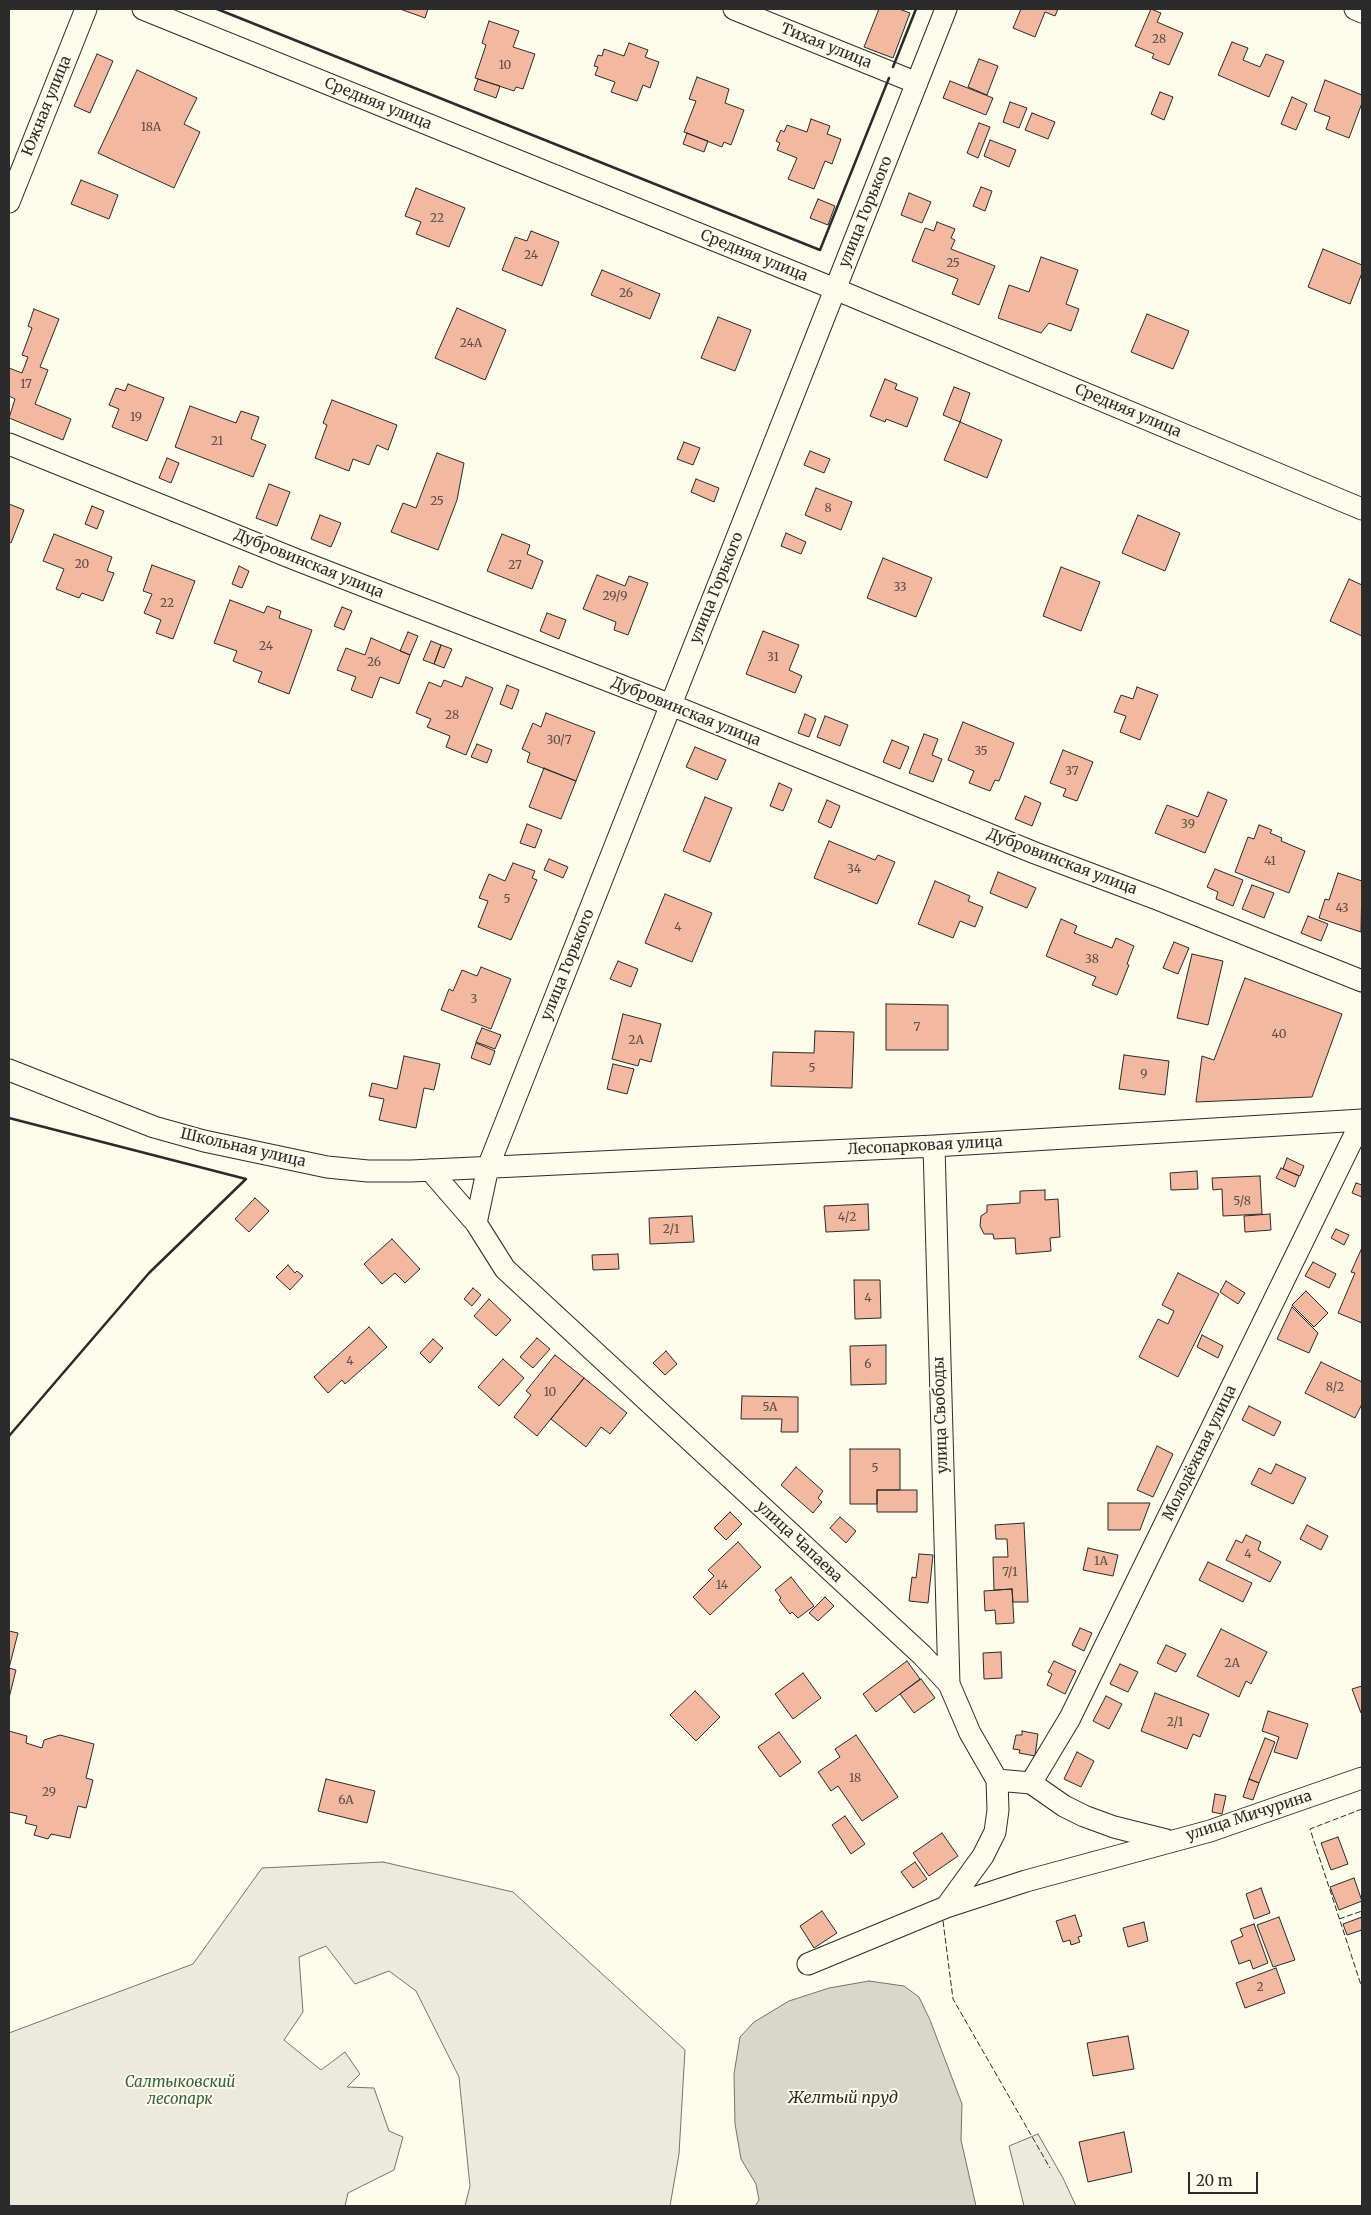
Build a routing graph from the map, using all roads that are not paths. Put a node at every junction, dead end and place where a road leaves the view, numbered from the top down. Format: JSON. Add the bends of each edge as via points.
{"nodes":[{"id":1,"x":86,"y":9,"type":"edge"},
{"id":2,"x":143,"y":9,"type":"edge"},
{"id":3,"x":734,"y":9,"type":"edge"},
{"id":4,"x":946,"y":9,"type":"edge"},
{"id":5,"x":1354,"y":9,"type":"edge"},
{"id":6,"x":1362,"y":12,"type":"edge"},
{"id":7,"x":917,"y":83,"type":"junction"},
{"id":8,"x":9,"y":202,"type":"edge"},
{"id":9,"x":835,"y":289,"type":"junction"},
{"id":10,"x":9,"y":444,"type":"edge"},
{"id":11,"x":1362,"y":508,"type":"edge"},
{"id":12,"x":671,"y":705,"type":"junction"},
{"id":13,"x":1362,"y":981,"type":"edge"},
{"id":14,"x":9,"y":1070,"type":"edge"},
{"id":15,"x":1362,"y":1120,"type":"edge"},
{"id":16,"x":934,"y":1146,"type":"junction"},
{"id":17,"x":488,"y":1168,"type":"junction"},
{"id":18,"x":430,"y":1170,"type":"junction"},
{"id":19,"x":476,"y":1223,"type":"junction"},
{"id":20,"x":949,"y":1684,"type":"junction"},
{"id":21,"x":1362,"y":1778,"type":"edge"},
{"id":22,"x":997,"y":1780,"type":"junction"},
{"id":23,"x":1031,"y":1783,"type":"junction"},
{"id":24,"x":1172,"y":1841,"type":"junction"},
{"id":25,"x":946,"y":1907,"type":"junction"},
{"id":26,"x":808,"y":1964,"type":"dead end"}],
"edges":[{"from":1,"to":8,"type":"street","name":"Южная улица"},
{"from":2,"to":9,"type":"street","name":"Средняя улица"},
{"from":3,"to":7,"type":"street","name":"Тихая улица"},
{"from":4,"to":7,"type":"street","name":"улица Горького"},
{"from":5,"to":6,"type":"street"},
{"from":7,"to":9,"type":"street","name":"улица Горького"},
{"from":9,"to":11,"type":"street","name":"Средняя улица"},
{"from":9,"to":12,"type":"street","name":"улица Горького"},
{"from":10,"to":12,"type":"street","name":"Дубровинская улица"},
{"from":12,"to":13,"type":"street","name":"Дубровинская улица"},
{"from":12,"to":17,"type":"street","name":"улица Горького"},
{"from":14,"to":18,"type":"street","name":"Школьная улица","via":[[154,1127],[204,1141],[326,1167],[368,1171]]},
{"from":15,"to":16,"type":"street","name":"Лесопарковая улица"},
{"from":15,"to":23,"type":"street","name":"Молодёжная улица","via":[[1070,1718]]},
{"from":16,"to":17,"type":"street","name":"Лесопарковая улица"},
{"from":16,"to":20,"type":"street","name":"улица Свободы"},
{"from":17,"to":18,"type":"street","name":"Школьная улица"},
{"from":17,"to":19,"type":"street"},
{"from":18,"to":19,"type":"street","name":"улица Чапаева"},
{"from":19,"to":20,"type":"street","name":"улица Чапаева","via":[[505,1269],[922,1655]]},
{"from":20,"to":22,"type":"street","name":"улица Чапаева","via":[[970,1734]]},
{"from":21,"to":24,"type":"street","name":"улица Мичурина"},
{"from":22,"to":23,"type":"street","name":"улица Мичурина"},
{"from":22,"to":25,"type":"street","name":"улица Чапаева","via":[[998,1810],[994,1832],[983,1856]]},
{"from":23,"to":24,"type":"street","name":"улица Мичурина","via":[[1084,1816]]},
{"from":24,"to":25,"type":"street","via":[[1026,1881]]},
{"from":25,"to":26,"type":"street"}]}
